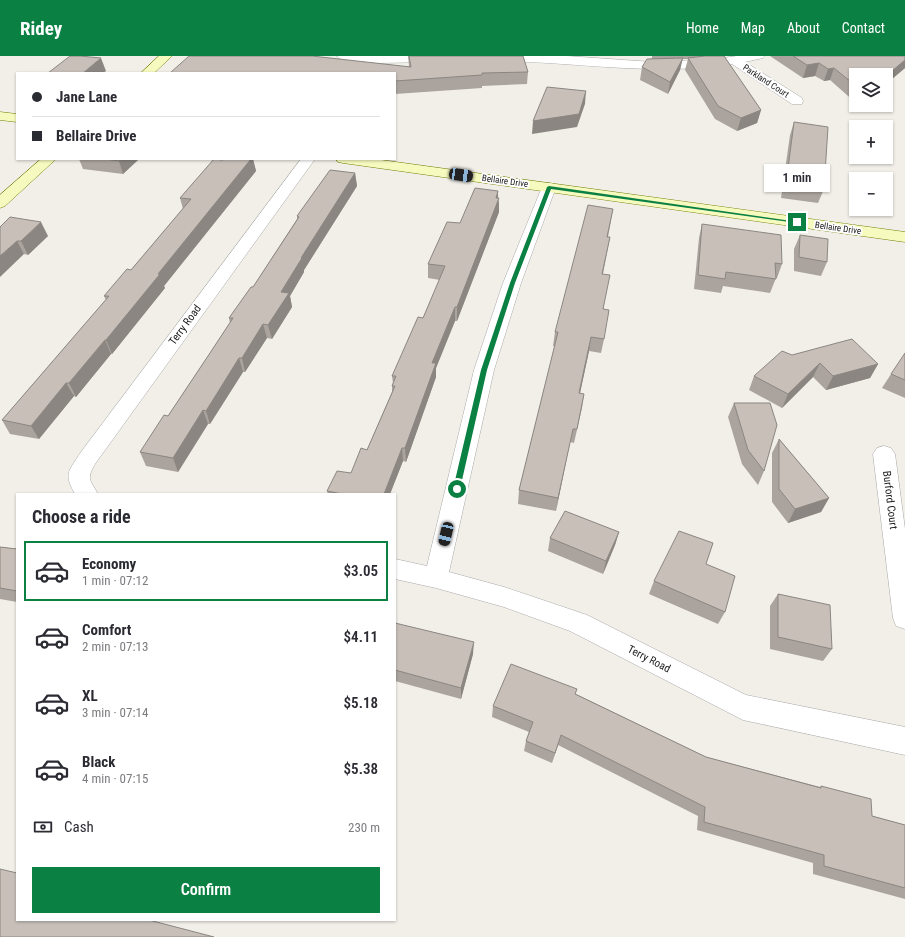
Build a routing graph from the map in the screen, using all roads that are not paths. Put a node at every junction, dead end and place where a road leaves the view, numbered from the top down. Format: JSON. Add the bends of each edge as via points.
{"nodes":[{"id":1,"x":166,"y":56,"type":"edge"},
{"id":2,"x":349,"y":56,"type":"edge"},
{"id":3,"x":759,"y":56,"type":"edge"},
{"id":4,"x":481,"y":57,"type":"edge"},
{"id":5,"x":449,"y":58,"type":"edge"},
{"id":6,"x":583,"y":61,"type":"junction"},
{"id":7,"x":736,"y":61,"type":"junction"},
{"id":8,"x":148,"y":72,"type":"edge"},
{"id":9,"x":578,"y":76,"type":"dead end"},
{"id":10,"x":797,"y":101,"type":"dead end"},
{"id":11,"x":0,"y":116,"type":"edge"},
{"id":12,"x":16,"y":118,"type":"edge"},
{"id":13,"x":49,"y":160,"type":"edge"},
{"id":14,"x":307,"y":160,"type":"edge"},
{"id":15,"x":350,"y":160,"type":"edge"},
{"id":16,"x":549,"y":187,"type":"junction"},
{"id":17,"x":0,"y":203,"type":"edge"},
{"id":18,"x":905,"y":237,"type":"edge"},
{"id":19,"x":884,"y":454,"type":"dead end"},
{"id":20,"x":86,"y":493,"type":"edge"},
{"id":21,"x":396,"y":568,"type":"edge"},
{"id":22,"x":436,"y":578,"type":"junction"},
{"id":23,"x":905,"y":618,"type":"edge"},
{"id":24,"x":905,"y":741,"type":"edge"}],
"edges":[{"from":1,"to":8,"type":"street"},
{"from":2,"to":5,"type":"street"},
{"from":3,"to":7,"type":"street"},
{"from":4,"to":6,"type":"street","via":[[533,57]]},
{"from":6,"to":7,"type":"street","via":[[652,66]]},
{"from":6,"to":9,"type":"street"},
{"from":7,"to":10,"type":"street","name":"Parkland Court"},
{"from":11,"to":12,"type":"street"},
{"from":13,"to":17,"type":"street"},
{"from":14,"to":20,"type":"street","name":"Terry Road","via":[[88,458],[78,476],[78,483]]},
{"from":15,"to":16,"type":"street","name":"Bellaire Drive"},
{"from":16,"to":18,"type":"street","name":"Bellaire Drive"},
{"from":16,"to":22,"type":"street","via":[[512,283],[484,370]]},
{"from":19,"to":23,"type":"street","name":"Burford Court"},
{"from":21,"to":22,"type":"street","name":"Terry Road"},
{"from":22,"to":24,"type":"street","name":"Terry Road","via":[[504,597],[578,623],[743,707]]}]}
